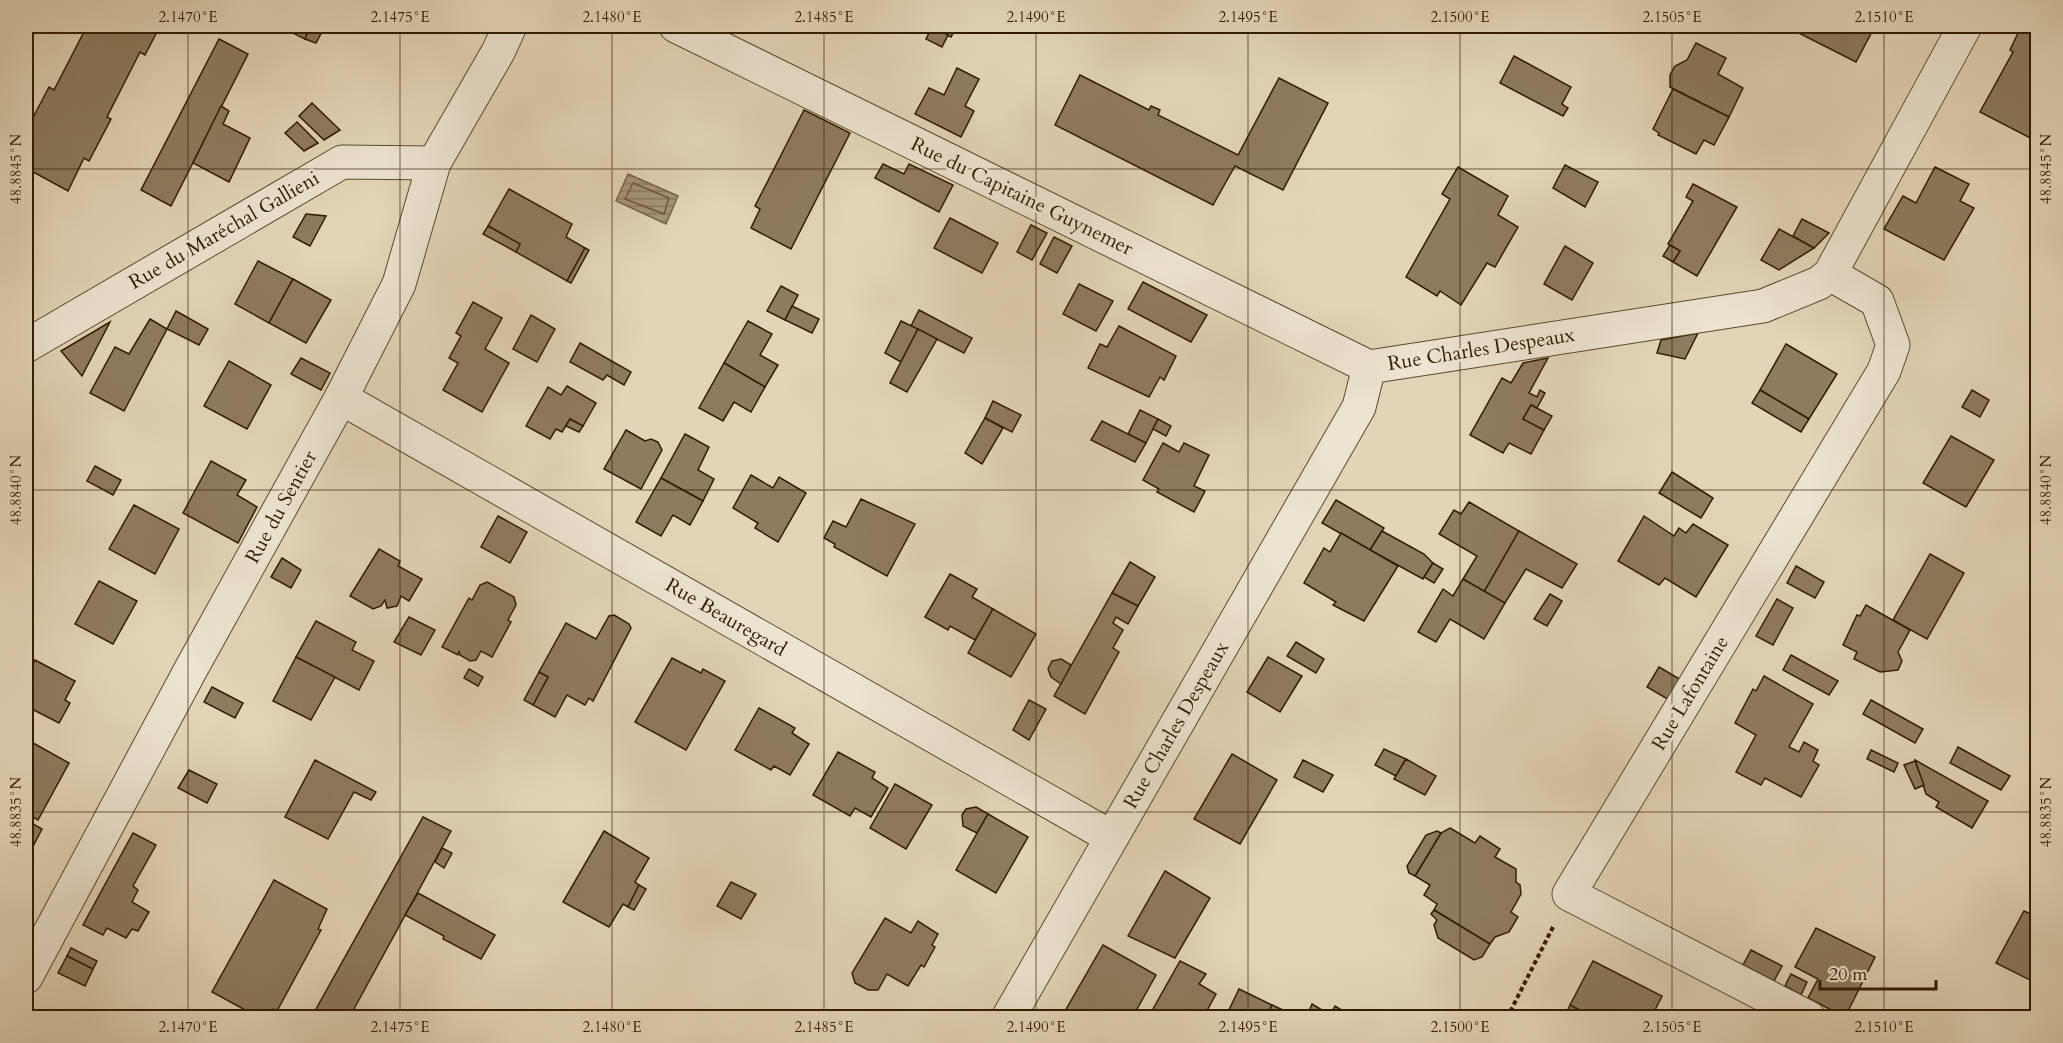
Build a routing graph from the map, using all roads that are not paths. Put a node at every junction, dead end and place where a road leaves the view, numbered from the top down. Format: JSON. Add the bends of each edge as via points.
{"nodes":[{"id":1,"x":510,"y":26,"type":"edge"},
{"id":2,"x":676,"y":26,"type":"edge"},
{"id":3,"x":1965,"y":26,"type":"edge"},
{"id":4,"x":434,"y":163,"type":"junction"},
{"id":5,"x":1830,"y":274,"type":"junction"},
{"id":6,"x":26,"y":346,"type":"edge"},
{"id":7,"x":1369,"y":367,"type":"junction"},
{"id":8,"x":341,"y":398,"type":"junction"},
{"id":9,"x":1111,"y":837,"type":"junction"},
{"id":10,"x":26,"y":977,"type":"edge"},
{"id":11,"x":1008,"y":1017,"type":"edge"},
{"id":12,"x":1809,"y":1017,"type":"edge"}],
"edges":[{"from":1,"to":4,"type":"street","name":"Rue du Sentier"},
{"from":2,"to":7,"type":"street","name":"Rue du Capitaine Guynemer"},
{"from":3,"to":5,"type":"street"},
{"from":4,"to":6,"type":"street","name":"Rue du Maréchal Gallieni","via":[[342,162]]},
{"from":4,"to":8,"type":"street","name":"Rue du Sentier","via":[[399,284]]},
{"from":5,"to":7,"type":"street","name":"Rue Charles Despeaux","via":[[1819,283],[1763,306]]},
{"from":5,"to":12,"type":"street","name":"Rue Lafontaine","via":[[1877,301],[1893,345],[1884,371],[1569,894]]},
{"from":7,"to":9,"type":"street","name":"Rue Charles Despeaux","via":[[1359,407]]},
{"from":8,"to":9,"type":"street","name":"Rue Beauregard"},
{"from":8,"to":10,"type":"street","name":"Rue du Sentier"},
{"from":9,"to":11,"type":"street","name":"Rue Charles Despeaux"}]}
